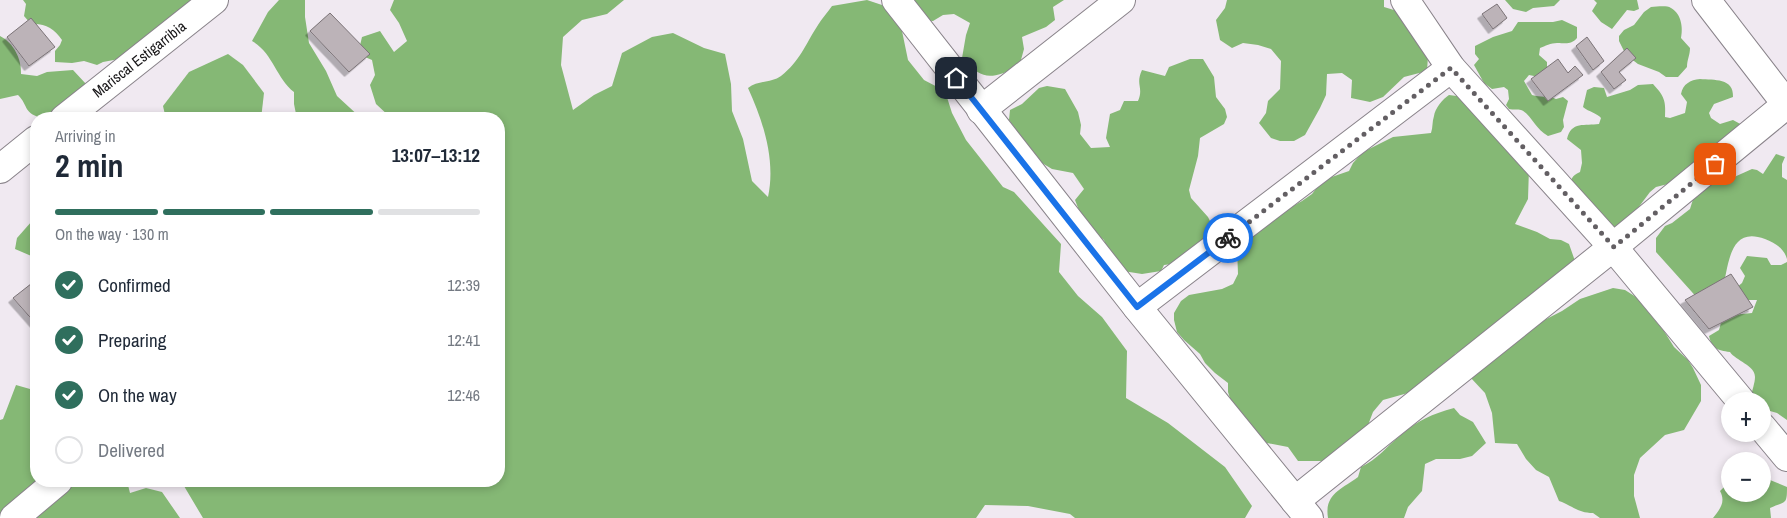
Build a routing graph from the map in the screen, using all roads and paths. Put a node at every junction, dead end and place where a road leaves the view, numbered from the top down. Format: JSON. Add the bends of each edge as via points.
{"nodes":[{"id":1,"x":214,"y":0,"type":"edge"},
{"id":2,"x":896,"y":0,"type":"edge"},
{"id":3,"x":1121,"y":0,"type":"edge"},
{"id":4,"x":1405,"y":0,"type":"edge"},
{"id":5,"x":1706,"y":0,"type":"edge"},
{"id":6,"x":1451,"y":68,"type":"junction"},
{"id":7,"x":1787,"y":105,"type":"edge"},
{"id":8,"x":981,"y":110,"type":"junction"},
{"id":9,"x":73,"y":112,"type":"edge"},
{"id":10,"x":30,"y":145,"type":"edge"},
{"id":11,"x":0,"y":169,"type":"edge"},
{"id":12,"x":1614,"y":247,"type":"junction"},
{"id":13,"x":1137,"y":307,"type":"junction"},
{"id":14,"x":1734,"y":392,"type":"edge"},
{"id":15,"x":1771,"y":438,"type":"edge"},
{"id":16,"x":1787,"y":457,"type":"edge"},
{"id":17,"x":51,"y":487,"type":"edge"},
{"id":18,"x":1302,"y":510,"type":"edge"},
{"id":19,"x":14,"y":518,"type":"edge"}],
"edges":[{"from":1,"to":9,"type":"street","name":"Mariscal Estigarribia"},
{"from":2,"to":8,"type":"street"},
{"from":3,"to":8,"type":"street"},
{"from":4,"to":6,"type":"street"},
{"from":5,"to":7,"type":"street"},
{"from":6,"to":12,"type":"street"},
{"from":6,"to":13,"type":"street"},
{"from":7,"to":12,"type":"street"},
{"from":8,"to":13,"type":"street"},
{"from":10,"to":11,"type":"street"},
{"from":12,"to":14,"type":"street"},
{"from":12,"to":18,"type":"street"},
{"from":13,"to":18,"type":"street"},
{"from":15,"to":16,"type":"street"},
{"from":17,"to":19,"type":"street"}]}
